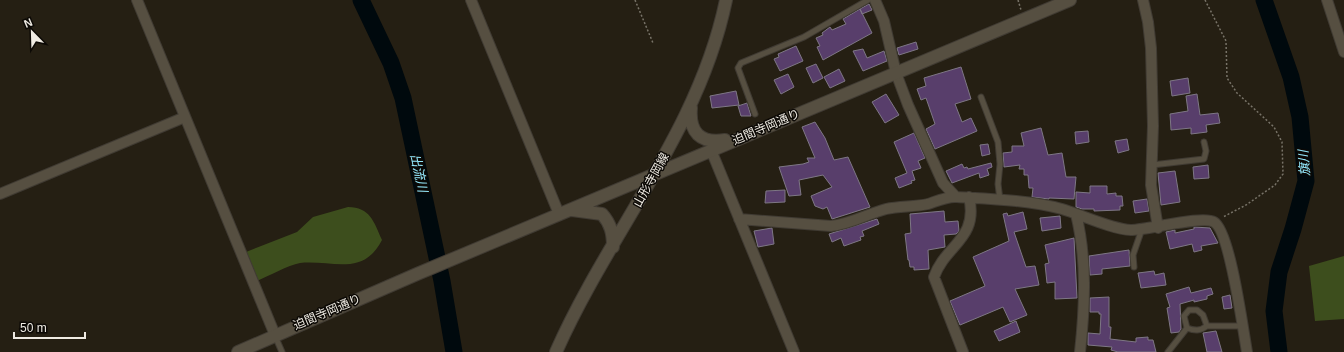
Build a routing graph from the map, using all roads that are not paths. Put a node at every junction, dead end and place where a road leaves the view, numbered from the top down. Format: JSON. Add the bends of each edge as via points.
{"nodes":[{"id":1,"x":137,"y":0,"type":"edge"},
{"id":2,"x":471,"y":0,"type":"edge"},
{"id":3,"x":726,"y":0,"type":"edge"},
{"id":4,"x":868,"y":0,"type":"edge"},
{"id":5,"x":875,"y":0,"type":"edge"},
{"id":6,"x":1070,"y":0,"type":"edge"},
{"id":7,"x":1143,"y":0,"type":"edge"},
{"id":8,"x":1327,"y":0,"type":"edge"},
{"id":9,"x":1344,"y":51,"type":"edge"},
{"id":10,"x":896,"y":73,"type":"junction"},
{"id":11,"x":981,"y":97,"type":"dead end"},
{"id":12,"x":691,"y":107,"type":"junction"},
{"id":13,"x":755,"y":114,"type":"dead end"},
{"id":14,"x":185,"y":117,"type":"junction"},
{"id":15,"x":739,"y":138,"type":"junction"},
{"id":16,"x":1204,"y":142,"type":"dead end"},
{"id":17,"x":711,"y":150,"type":"junction"},
{"id":18,"x":1152,"y":165,"type":"junction"},
{"id":19,"x":656,"y":174,"type":"junction"},
{"id":20,"x":0,"y":194,"type":"edge"},
{"id":21,"x":955,"y":196,"type":"junction"},
{"id":22,"x":970,"y":197,"type":"junction"},
{"id":23,"x":1000,"y":200,"type":"junction"},
{"id":24,"x":564,"y":212,"type":"junction"},
{"id":25,"x":1076,"y":214,"type":"junction"},
{"id":26,"x":739,"y":219,"type":"junction"},
{"id":27,"x":1158,"y":228,"type":"junction"},
{"id":28,"x":1142,"y":229,"type":"junction"},
{"id":29,"x":613,"y":247,"type":"junction"},
{"id":30,"x":1134,"y":267,"type":"dead end"},
{"id":31,"x":1207,"y":326,"type":"junction"},
{"id":32,"x":1242,"y":326,"type":"junction"},
{"id":33,"x":1187,"y":328,"type":"junction"},
{"id":34,"x":275,"y":335,"type":"junction"},
{"id":35,"x":238,"y":352,"type":"edge"},
{"id":36,"x":282,"y":352,"type":"edge"},
{"id":37,"x":556,"y":352,"type":"edge"},
{"id":38,"x":794,"y":352,"type":"edge"},
{"id":39,"x":963,"y":352,"type":"edge"},
{"id":40,"x":1080,"y":352,"type":"edge"},
{"id":41,"x":1168,"y":352,"type":"edge"},
{"id":42,"x":1247,"y":352,"type":"edge"}],
"edges":[{"from":1,"to":14,"type":"street"},
{"from":2,"to":24,"type":"street"},
{"from":3,"to":12,"type":"street","name":"山形寺岡線","via":[[708,68]]},
{"from":4,"to":13,"type":"lane","via":[[804,37],[741,64],[738,68]]},
{"from":5,"to":10,"type":"street","via":[[884,21]]},
{"from":6,"to":10,"type":"street","name":"迫間寺岡通り"},
{"from":7,"to":18,"type":"street","via":[[1151,48],[1154,126]]},
{"from":8,"to":9,"type":"street"},
{"from":10,"to":15,"type":"street","name":"迫間寺岡通り"},
{"from":10,"to":21,"type":"street","via":[[940,176]]},
{"from":11,"to":23,"type":"lane","via":[[998,142]]},
{"from":12,"to":15,"type":"street","via":[[690,122],[703,138],[712,142]]},
{"from":12,"to":19,"type":"street","name":"山形寺岡線"},
{"from":14,"to":20,"type":"street"},
{"from":14,"to":34,"type":"street"},
{"from":15,"to":17,"type":"street","name":"迫間寺岡通り"},
{"from":16,"to":18,"type":"lane","via":[[1204,159]]},
{"from":17,"to":19,"type":"street","name":"迫間寺岡通り"},
{"from":17,"to":26,"type":"street"},
{"from":18,"to":27,"type":"street","via":[[1151,185]]},
{"from":19,"to":24,"type":"street","name":"迫間寺岡通り"},
{"from":19,"to":29,"type":"street","name":"山形寺岡線"},
{"from":21,"to":22,"type":"street"},
{"from":21,"to":26,"type":"street","via":[[926,204],[884,209],[846,224],[831,226]]},
{"from":22,"to":23,"type":"street"},
{"from":22,"to":39,"type":"street","via":[[969,227],[964,237],[941,263],[934,277]]},
{"from":23,"to":25,"type":"street","via":[[1045,205]]},
{"from":24,"to":29,"type":"street","via":[[602,214],[609,222]]},
{"from":24,"to":34,"type":"street","name":"迫間寺岡通り"},
{"from":25,"to":28,"type":"street","via":[[1119,229]]},
{"from":25,"to":40,"type":"street","via":[[1081,234],[1084,271]]},
{"from":26,"to":38,"type":"street"},
{"from":27,"to":28,"type":"street"},
{"from":27,"to":32,"type":"street","via":[[1186,221],[1204,220],[1214,222],[1221,229],[1228,249]]},
{"from":28,"to":30,"type":"lane","via":[[1133,255]]},
{"from":29,"to":37,"type":"street","name":"山形寺岡線"},
{"from":31,"to":32,"type":"lane"},
{"from":31,"to":33,"type":"lane","via":[[1201,330]]},
{"from":31,"to":33,"type":"lane","via":[[1203,315],[1197,310],[1189,310],[1184,316]]},
{"from":32,"to":42,"type":"street"},
{"from":33,"to":41,"type":"lane"},
{"from":34,"to":35,"type":"street","name":"迫間寺岡通り"},
{"from":34,"to":36,"type":"lane"}]}
